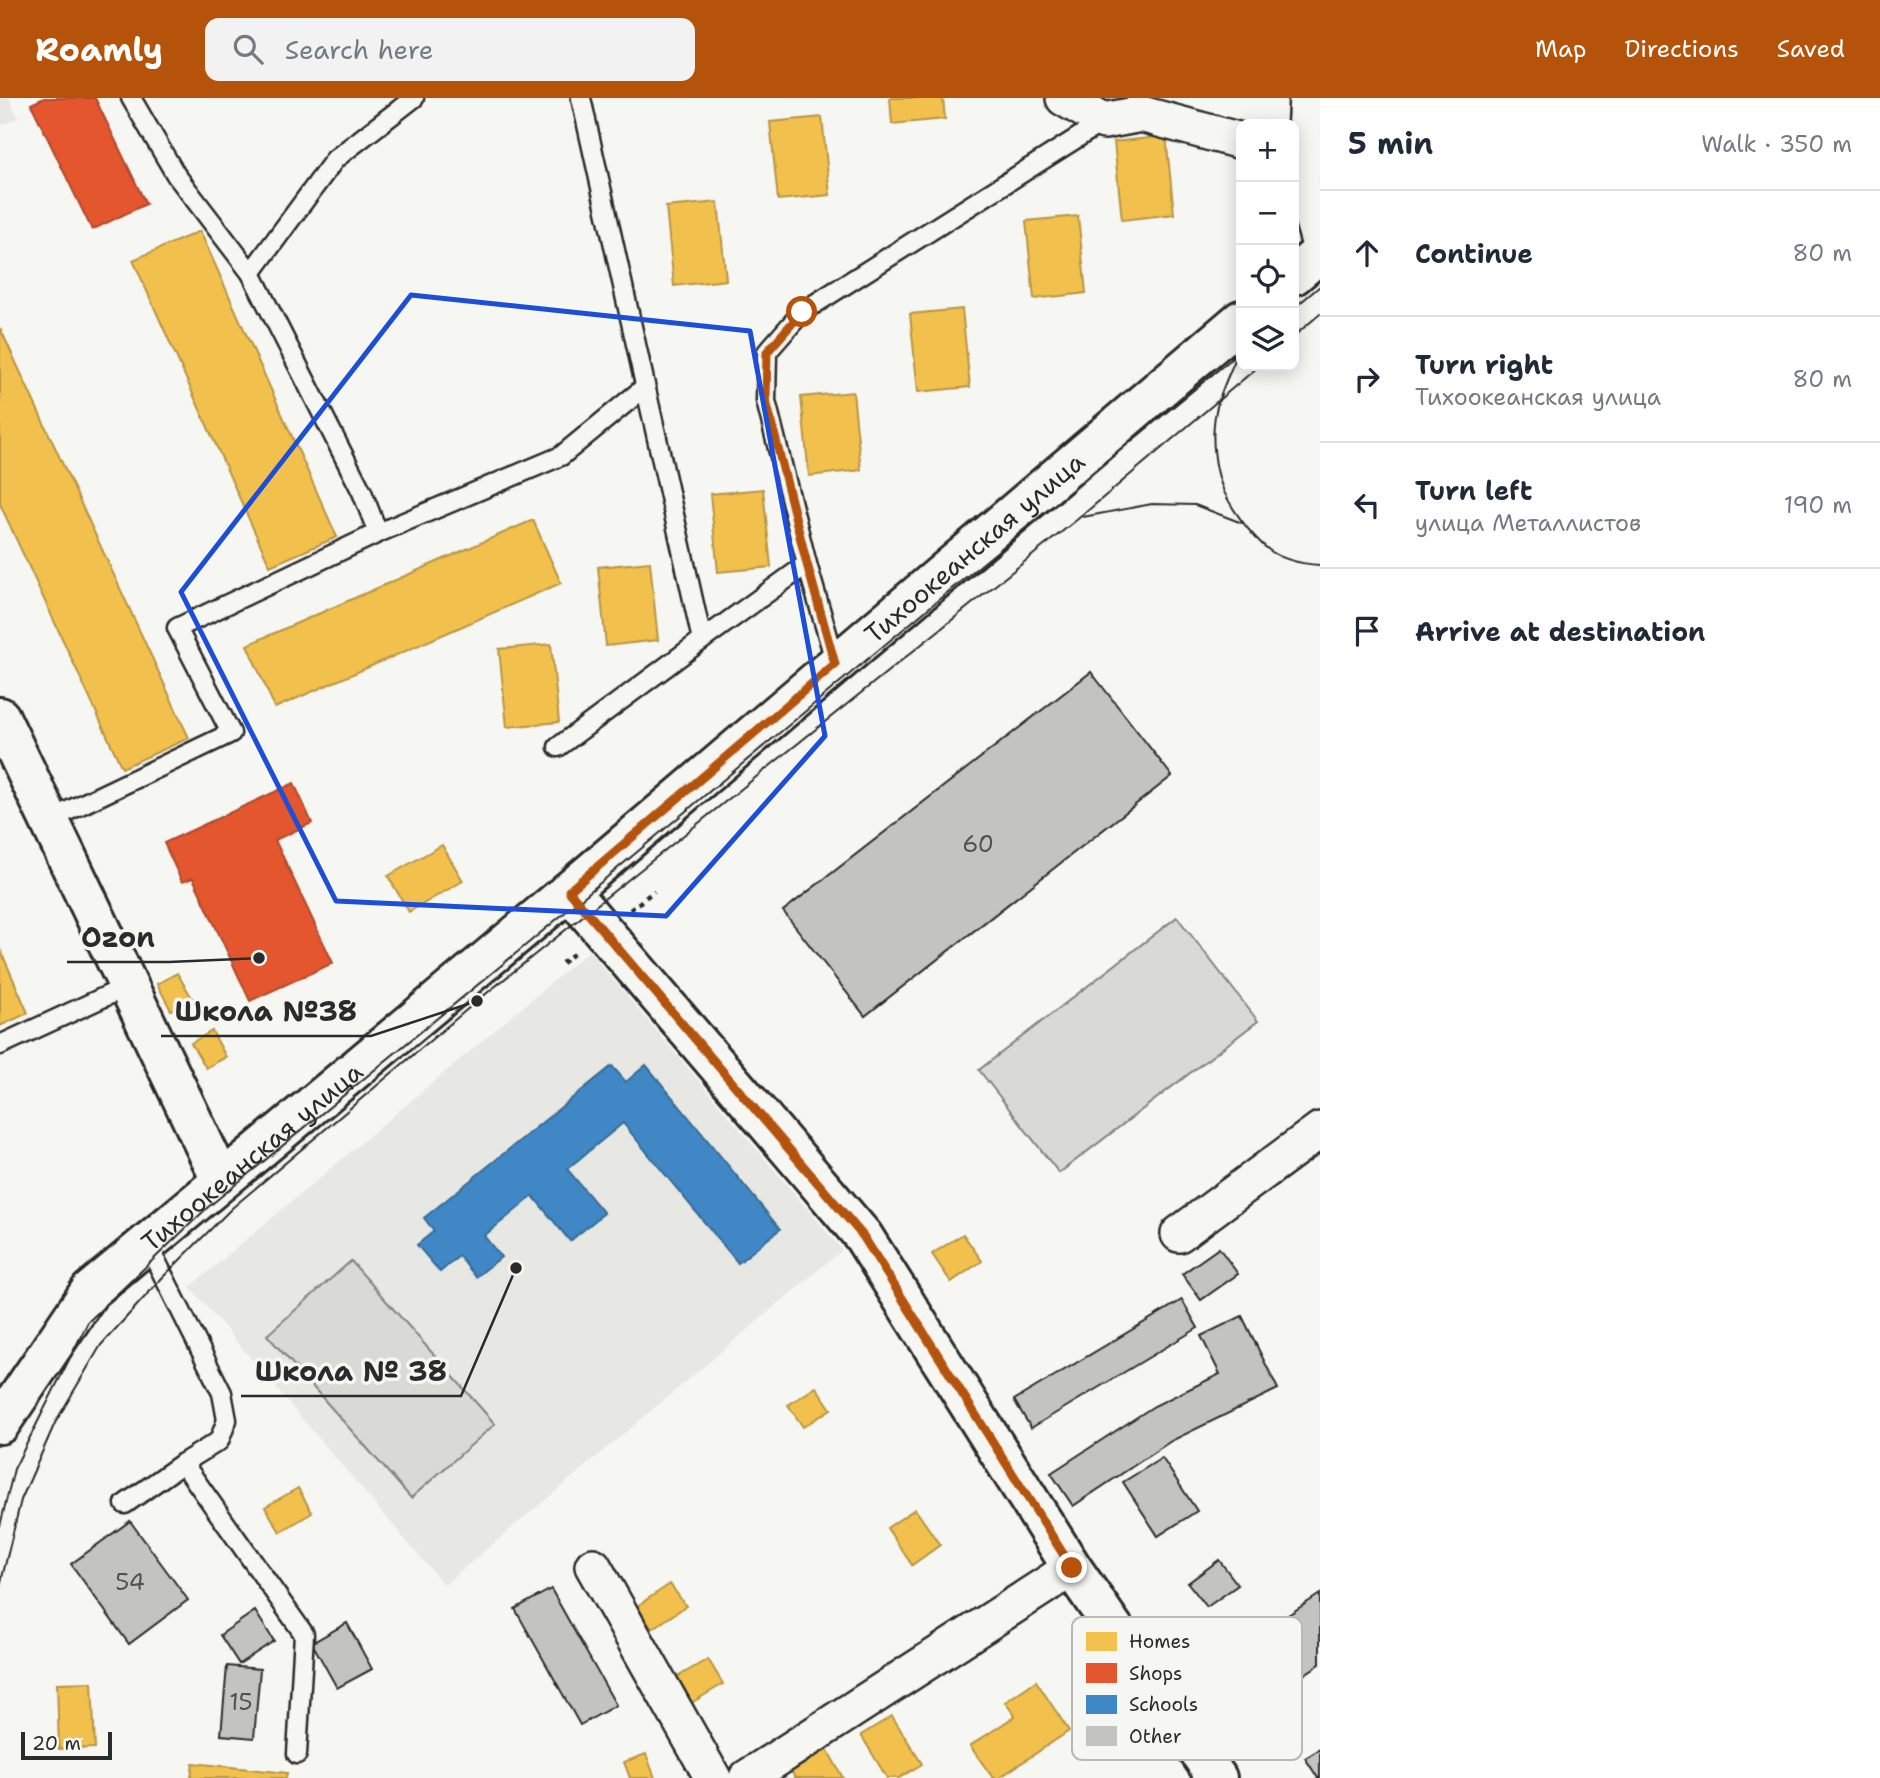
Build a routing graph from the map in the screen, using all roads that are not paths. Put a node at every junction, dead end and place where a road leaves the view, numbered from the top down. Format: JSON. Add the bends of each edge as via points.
{"nodes":[{"id":1,"x":131,"y":98,"type":"edge"},
{"id":2,"x":414,"y":98,"type":"edge"},
{"id":3,"x":580,"y":98,"type":"edge"},
{"id":4,"x":1064,"y":98,"type":"edge"},
{"id":5,"x":1307,"y":98,"type":"edge"},
{"id":6,"x":1104,"y":121,"type":"junction"},
{"id":7,"x":1236,"y":140,"type":"edge"},
{"id":8,"x":1299,"y":172,"type":"edge"},
{"id":9,"x":1298,"y":182,"type":"edge"},
{"id":10,"x":1320,"y":246,"type":"edge"},
{"id":11,"x":1320,"y":253,"type":"edge"},
{"id":12,"x":1299,"y":271,"type":"edge"},
{"id":13,"x":251,"y":273,"type":"junction"},
{"id":14,"x":1236,"y":324,"type":"edge"},
{"id":15,"x":645,"y":387,"type":"junction"},
{"id":16,"x":378,"y":533,"type":"junction"},
{"id":17,"x":807,"y":564,"type":"junction"},
{"id":18,"x":702,"y":640,"type":"junction"},
{"id":19,"x":835,"y":664,"type":"junction"},
{"id":20,"x":0,"y":717,"type":"edge"},
{"id":21,"x":558,"y":747,"type":"dead end"},
{"id":22,"x":49,"y":820,"type":"junction"},
{"id":23,"x":569,"y":891,"type":"junction"},
{"id":24,"x":128,"y":986,"type":"junction"},
{"id":25,"x":0,"y":1045,"type":"edge"},
{"id":26,"x":1320,"y":1130,"type":"edge"},
{"id":27,"x":221,"y":1180,"type":"junction"},
{"id":28,"x":1179,"y":1234,"type":"dead end"},
{"id":29,"x":147,"y":1243,"type":"junction"},
{"id":30,"x":0,"y":1424,"type":"edge"},
{"id":31,"x":183,"y":1463,"type":"junction"},
{"id":32,"x":125,"y":1504,"type":"dead end"},
{"id":33,"x":593,"y":1566,"type":"dead end"},
{"id":34,"x":1072,"y":1568,"type":"junction"},
{"id":35,"x":1106,"y":1617,"type":"edge"},
{"id":36,"x":297,"y":1754,"type":"dead end"},
{"id":37,"x":1205,"y":1760,"type":"edge"},
{"id":38,"x":713,"y":1778,"type":"edge"},
{"id":39,"x":747,"y":1778,"type":"edge"},
{"id":40,"x":1217,"y":1778,"type":"edge"}],
"edges":[{"from":1,"to":13,"type":"lane","via":[[176,175]]},
{"from":2,"to":13,"type":"lane","via":[[335,159]]},
{"from":3,"to":15,"type":"lane"},
{"from":4,"to":6,"type":"street"},
{"from":5,"to":8,"type":"street"},
{"from":6,"to":7,"type":"street","via":[[1141,114]]},
{"from":6,"to":17,"type":"lane","via":[[802,312],[767,352],[766,401]]},
{"from":9,"to":10,"type":"street"},
{"from":11,"to":12,"type":"main road"},
{"from":13,"to":16,"type":"lane","via":[[362,492]]},
{"from":14,"to":19,"type":"main road","name":"Тихоокеанская улица"},
{"from":15,"to":16,"type":"lane","via":[[561,456]]},
{"from":15,"to":18,"type":"lane"},
{"from":16,"to":22,"type":"lane","via":[[177,628],[231,733]]},
{"from":17,"to":18,"type":"lane"},
{"from":17,"to":19,"type":"lane"},
{"from":18,"to":21,"type":"lane"},
{"from":19,"to":23,"type":"main road","name":"Тихоокеанская улица"},
{"from":20,"to":22,"type":"main road"},
{"from":22,"to":24,"type":"main road"},
{"from":23,"to":27,"type":"main road","name":"Тихоокеанская улица"},
{"from":23,"to":34,"type":"main road","via":[[863,1236]]},
{"from":24,"to":25,"type":"lane"},
{"from":24,"to":27,"type":"main road"},
{"from":26,"to":28,"type":"street"},
{"from":27,"to":29,"type":"main road","name":"Тихоокеанская улица"},
{"from":29,"to":30,"type":"main road","name":"Тихоокеанская улица","via":[[90,1291]]},
{"from":29,"to":31,"type":"lane","via":[[222,1393],[227,1420],[219,1441]]},
{"from":31,"to":32,"type":"lane"},
{"from":31,"to":36,"type":"lane","via":[[304,1634]]},
{"from":33,"to":38,"type":"street"},
{"from":34,"to":35,"type":"main road"},
{"from":34,"to":39,"type":"street"},
{"from":37,"to":40,"type":"main road"}]}
